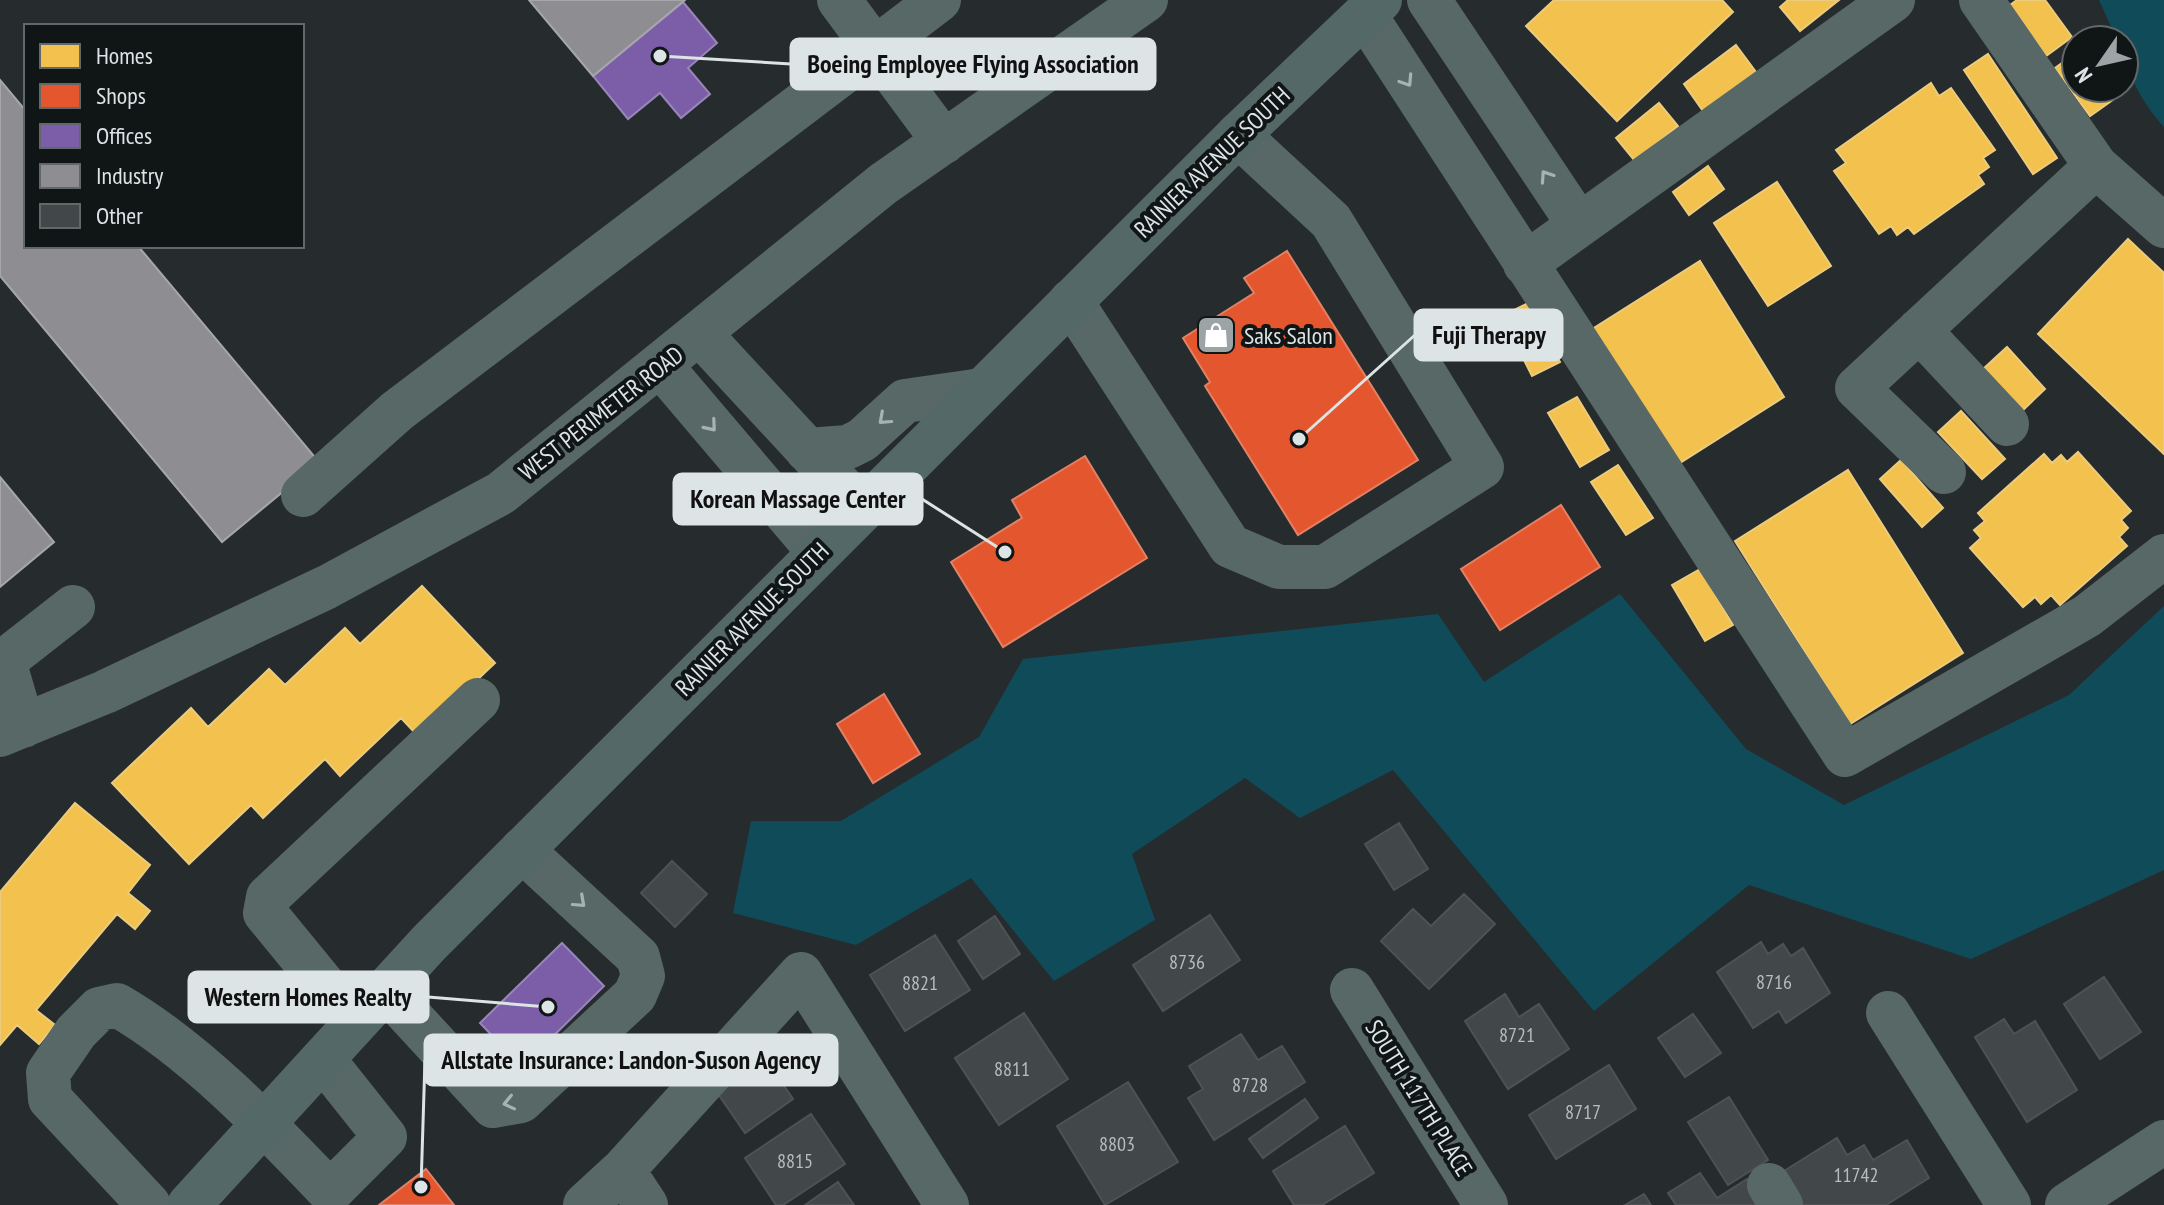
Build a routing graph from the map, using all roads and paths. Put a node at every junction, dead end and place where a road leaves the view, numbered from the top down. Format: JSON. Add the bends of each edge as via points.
{"nodes":[{"id":1,"x":839,"y":0,"type":"edge"},
{"id":2,"x":939,"y":0,"type":"edge"},
{"id":3,"x":1146,"y":0,"type":"edge"},
{"id":4,"x":1429,"y":0,"type":"edge"},
{"id":5,"x":1893,"y":0,"type":"edge"},
{"id":6,"x":1981,"y":0,"type":"edge"},
{"id":7,"x":1372,"y":7,"type":"edge"},
{"id":8,"x":875,"y":49,"type":"junction"},
{"id":9,"x":1514,"y":127,"type":"junction"},
{"id":10,"x":1238,"y":135,"type":"junction"},
{"id":11,"x":944,"y":142,"type":"junction"},
{"id":12,"x":2096,"y":166,"type":"junction"},
{"id":13,"x":1462,"y":167,"type":"junction"},
{"id":14,"x":1579,"y":225,"type":"junction"},
{"id":15,"x":2164,"y":226,"type":"edge"},
{"id":16,"x":1525,"y":264,"type":"junction"},
{"id":17,"x":1071,"y":301,"type":"junction"},
{"id":18,"x":1919,"y":330,"type":"junction"},
{"id":19,"x":700,"y":334,"type":"junction"},
{"id":20,"x":661,"y":366,"type":"junction"},
{"id":21,"x":982,"y":390,"type":"junction"},
{"id":22,"x":2007,"y":424,"type":"dead end"},
{"id":23,"x":807,"y":450,"type":"junction"},
{"id":24,"x":1944,"y":472,"type":"dead end"},
{"id":25,"x":303,"y":495,"type":"dead end"},
{"id":26,"x":862,"y":509,"type":"junction"},
{"id":27,"x":819,"y":552,"type":"junction"},
{"id":28,"x":2164,"y":556,"type":"edge"},
{"id":29,"x":73,"y":607,"type":"dead end"},
{"id":30,"x":478,"y":700,"type":"dead end"},
{"id":31,"x":11,"y":730,"type":"edge"},
{"id":32,"x":522,"y":850,"type":"junction"},
{"id":33,"x":386,"y":990,"type":"junction"},
{"id":34,"x":1352,"y":990,"type":"dead end"},
{"id":35,"x":1888,"y":1013,"type":"dead end"},
{"id":36,"x":355,"y":1023,"type":"junction"},
{"id":37,"x":323,"y":1059,"type":"junction"},
{"id":38,"x":265,"y":1122,"type":"junction"},
{"id":39,"x":2164,"y":1142,"type":"edge"},
{"id":40,"x":634,"y":1187,"type":"edge"},
{"id":41,"x":149,"y":1205,"type":"edge"},
{"id":42,"x":189,"y":1205,"type":"edge"},
{"id":43,"x":585,"y":1205,"type":"edge"},
{"id":44,"x":947,"y":1205,"type":"edge"},
{"id":45,"x":1486,"y":1205,"type":"edge"},
{"id":46,"x":2009,"y":1205,"type":"edge"},
{"id":47,"x":2067,"y":1205,"type":"edge"}],
"edges":[{"from":1,"to":8,"type":"street"},
{"from":2,"to":8,"type":"street"},
{"from":3,"to":11,"type":"street","name":"WEST PERIMETER ROAD"},
{"from":4,"to":9,"type":"street"},
{"from":5,"to":14,"type":"street"},
{"from":6,"to":12,"type":"street"},
{"from":7,"to":10,"type":"main road","name":"RAINIER AVENUE SOUTH"},
{"from":7,"to":13,"type":"street","one_way":true},
{"from":8,"to":11,"type":"street"},
{"from":8,"to":25,"type":"street","via":[[397,411]]},
{"from":9,"to":13,"type":"street"},
{"from":14,"to":9,"type":"street","one_way":true},
{"from":10,"to":17,"type":"main road","name":"RAINIER AVENUE SOUTH"},
{"from":10,"to":17,"type":"street","via":[[1331,221],[1482,467],[1325,567],[1279,567],[1230,546]]},
{"from":11,"to":19,"type":"street","name":"WEST PERIMETER ROAD","via":[[883,184]]},
{"from":12,"to":15,"type":"street"},
{"from":12,"to":18,"type":"street"},
{"from":13,"to":16,"type":"street"},
{"from":14,"to":16,"type":"street"},
{"from":16,"to":28,"type":"street","via":[[1845,755],[2087,616]]},
{"from":17,"to":21,"type":"main road","name":"RAINIER AVENUE SOUTH"},
{"from":18,"to":22,"type":"street"},
{"from":18,"to":24,"type":"street","via":[[1857,388]]},
{"from":19,"to":20,"type":"street","name":"WEST PERIMETER ROAD"},
{"from":19,"to":23,"type":"street"},
{"from":20,"to":27,"type":"street","one_way":true},
{"from":20,"to":31,"type":"street","name":"WEST PERIMETER ROAD","via":[[501,493],[327,587],[105,692]]},
{"from":21,"to":23,"type":"street","one_way":true,"via":[[905,401],[862,440],[848,447]]},
{"from":21,"to":26,"type":"main road","name":"RAINIER AVENUE SOUTH"},
{"from":23,"to":26,"type":"street"},
{"from":26,"to":27,"type":"main road","name":"RAINIER AVENUE SOUTH"},
{"from":27,"to":32,"type":"main road","name":"RAINIER AVENUE SOUTH"},
{"from":29,"to":31,"type":"street","via":[[4,661]]},
{"from":30,"to":36,"type":"street","via":[[268,897],[265,913]]},
{"from":32,"to":33,"type":"main road","name":"RAINIER AVENUE SOUTH"},
{"from":32,"to":33,"type":"street","one_way":true,"via":[[638,957],[643,976],[635,995],[521,1101],[493,1106]]},
{"from":33,"to":36,"type":"main road","name":"RAINIER AVENUE SOUTH"},
{"from":34,"to":45,"type":"street","name":"SOUTH 117TH PLACE"},
{"from":35,"to":46,"type":"street"},
{"from":36,"to":37,"type":"main road","name":"RAINIER AVENUE SOUTH"},
{"from":37,"to":38,"type":"main road","name":"RAINIER AVENUE SOUTH"},
{"from":37,"to":38,"type":"street","via":[[385,1137],[330,1192]]},
{"from":38,"to":41,"type":"street","via":[[142,1019],[117,1005],[99,1009],[48,1073],[50,1099]]},
{"from":38,"to":42,"type":"main road","name":"RAINIER AVENUE SOUTH"},
{"from":39,"to":47,"type":"street"},
{"from":40,"to":43,"type":"street"},
{"from":40,"to":44,"type":"street","via":[[801,974]]}]}
